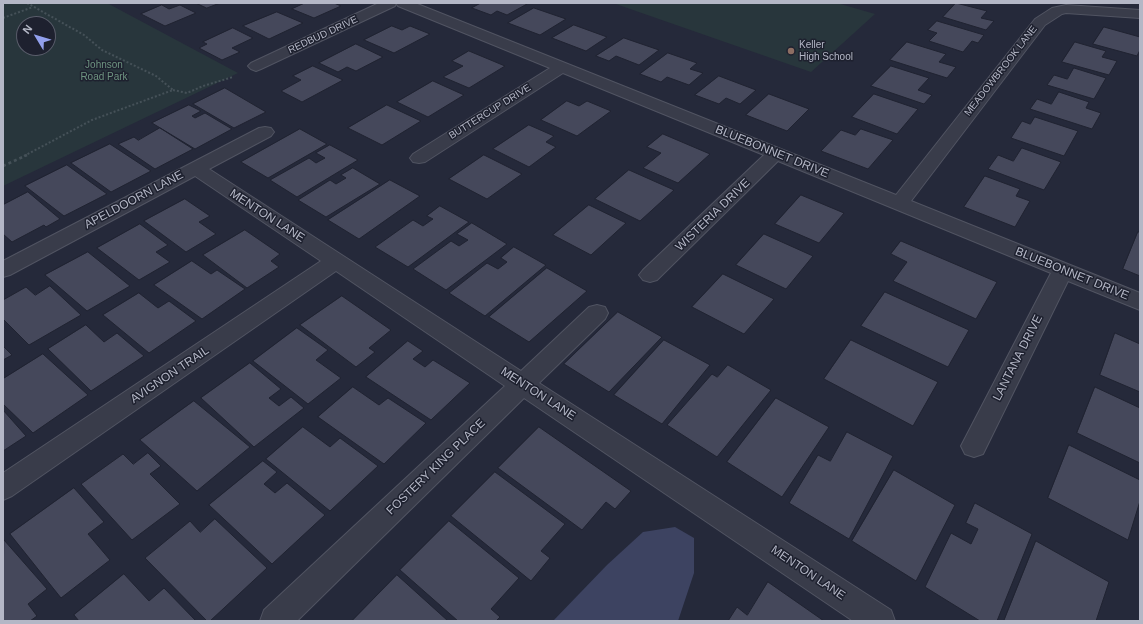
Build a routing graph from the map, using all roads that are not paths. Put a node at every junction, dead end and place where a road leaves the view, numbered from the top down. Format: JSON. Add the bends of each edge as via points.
{"nodes":[{"id":1,"x":390,"y":3,"type":"edge"},
{"id":2,"x":403,"y":3,"type":"edge"},
{"id":3,"x":1140,"y":14,"type":"edge"},
{"id":4,"x":256,"y":66,"type":"dead end"},
{"id":5,"x":562,"y":67,"type":"junction"},
{"id":6,"x":265,"y":132,"type":"dead end"},
{"id":7,"x":775,"y":154,"type":"junction"},
{"id":8,"x":419,"y":158,"type":"dead end"},
{"id":9,"x":195,"y":168,"type":"junction"},
{"id":10,"x":899,"y":203,"type":"junction"},
{"id":11,"x":336,"y":261,"type":"junction"},
{"id":12,"x":3,"y":270,"type":"edge"},
{"id":13,"x":1063,"y":270,"type":"junction"},
{"id":14,"x":650,"y":276,"type":"dead end"},
{"id":15,"x":1140,"y":302,"type":"edge"},
{"id":16,"x":597,"y":313,"type":"dead end"},
{"id":17,"x":523,"y":384,"type":"junction"},
{"id":18,"x":974,"y":446,"type":"dead end"},
{"id":19,"x":3,"y":488,"type":"edge"},
{"id":20,"x":275,"y":621,"type":"edge"},
{"id":21,"x":880,"y":621,"type":"edge"}],
"edges":[{"from":1,"to":4,"type":"street","name":"REDBUD DRIVE"},
{"from":2,"to":5,"type":"street","name":"BLUEBONNET DRIVE"},
{"from":3,"to":10,"type":"street","name":"MEADOWBROOK LANE","via":[[1066,9],[1057,11],[1040,22]]},
{"from":5,"to":7,"type":"street","name":"BLUEBONNET DRIVE"},
{"from":5,"to":8,"type":"street","name":"BUTTERCUP DRIVE"},
{"from":6,"to":9,"type":"street","name":"APELDOORN LANE"},
{"from":7,"to":10,"type":"street","name":"BLUEBONNET DRIVE"},
{"from":7,"to":14,"type":"street","name":"WISTERIA DRIVE"},
{"from":9,"to":11,"type":"street","name":"MENTON LANE"},
{"from":9,"to":12,"type":"street","name":"APELDOORN LANE"},
{"from":10,"to":13,"type":"street","name":"BLUEBONNET DRIVE"},
{"from":11,"to":17,"type":"street","name":"MENTON LANE"},
{"from":11,"to":19,"type":"street","name":"AVIGNON TRAIL"},
{"from":13,"to":15,"type":"street","name":"BLUEBONNET DRIVE"},
{"from":13,"to":18,"type":"street","name":"LANTANA DRIVE"},
{"from":16,"to":17,"type":"street","name":"FOSTERY KING PLACE"},
{"from":17,"to":20,"type":"street","name":"FOSTERY KING PLACE"},
{"from":17,"to":21,"type":"street","name":"MENTON LANE"}]}
